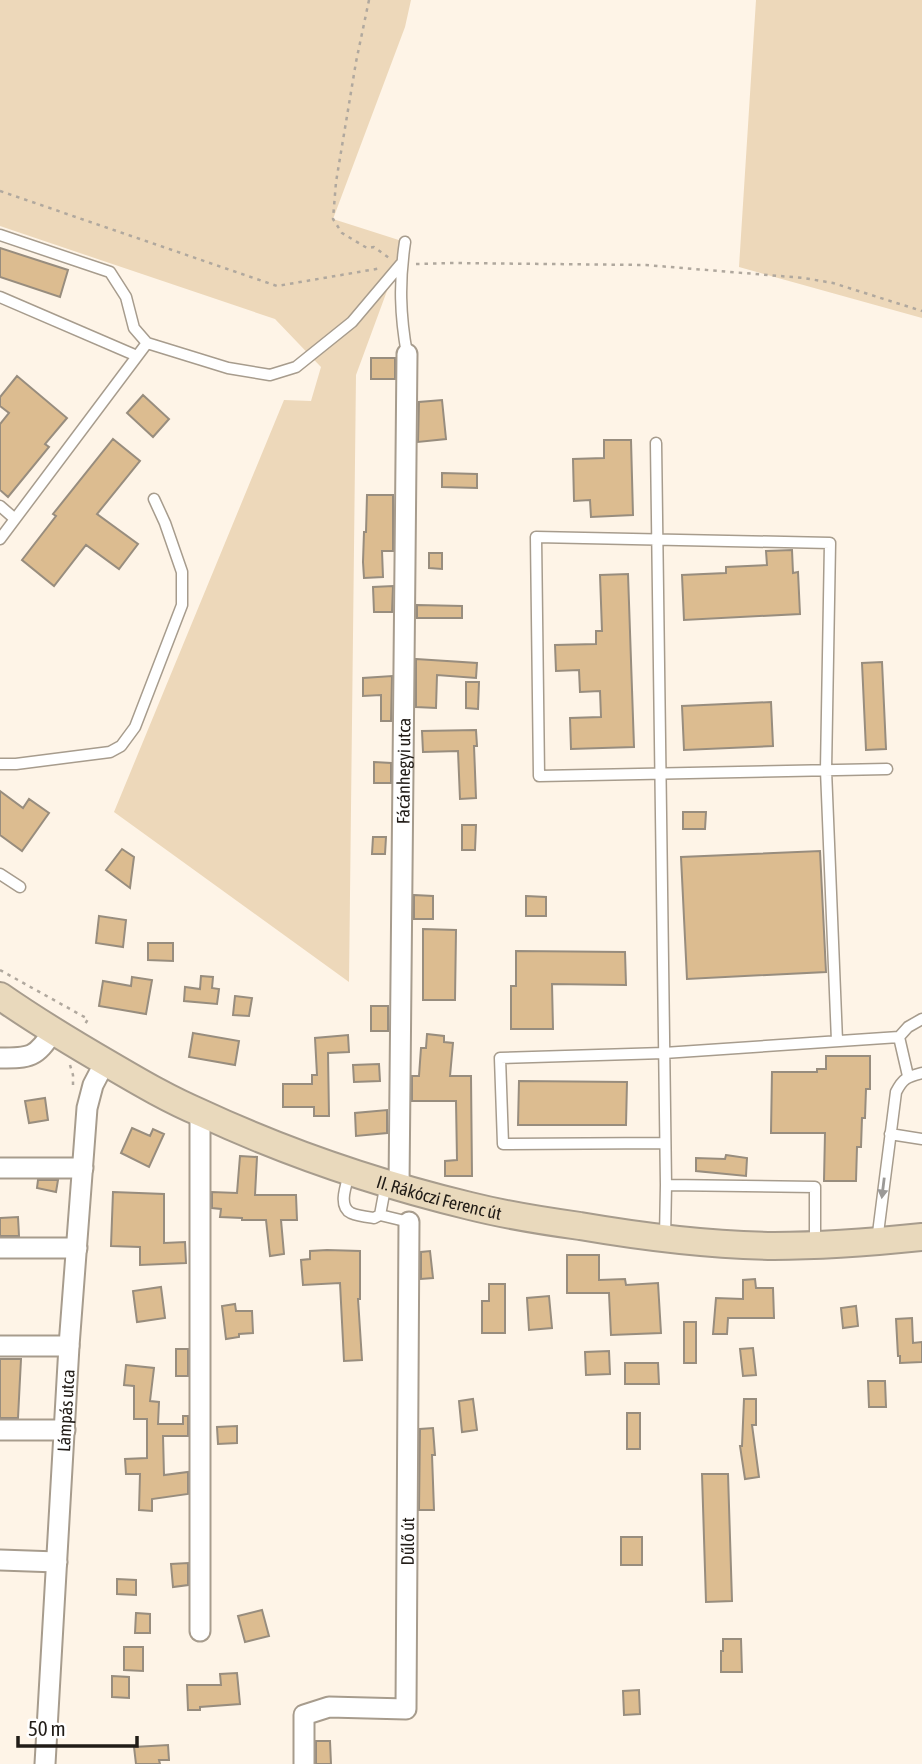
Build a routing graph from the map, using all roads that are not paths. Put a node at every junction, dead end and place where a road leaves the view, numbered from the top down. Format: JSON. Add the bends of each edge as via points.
{"nodes":[{"id":1,"x":0,"y":235,"type":"edge"},
{"id":2,"x":405,"y":242,"type":"dead end"},
{"id":3,"x":401,"y":264,"type":"junction"},
{"id":4,"x":0,"y":297,"type":"edge"},
{"id":5,"x":147,"y":343,"type":"junction"},
{"id":6,"x":407,"y":354,"type":"joint"},
{"id":7,"x":138,"y":356,"type":"junction"},
{"id":8,"x":656,"y":443,"type":"dead end"},
{"id":9,"x":154,"y":499,"type":"dead end"},
{"id":10,"x":0,"y":506,"type":"edge"},
{"id":11,"x":15,"y":520,"type":"junction"},
{"id":12,"x":0,"y":539,"type":"edge"},
{"id":13,"x":657,"y":540,"type":"junction"},
{"id":14,"x":0,"y":764,"type":"edge"},
{"id":15,"x":887,"y":769,"type":"dead end"},
{"id":16,"x":827,"y":770,"type":"junction"},
{"id":17,"x":660,"y":773,"type":"junction"},
{"id":18,"x":0,"y":874,"type":"edge"},
{"id":19,"x":20,"y":887,"type":"dead end"},
{"id":20,"x":0,"y":996,"type":"edge"},
{"id":21,"x":922,"y":1019,"type":"edge"},
{"id":22,"x":53,"y":1031,"type":"junction"},
{"id":23,"x":899,"y":1037,"type":"junction"},
{"id":24,"x":837,"y":1041,"type":"junction"},
{"id":25,"x":664,"y":1053,"type":"junction"},
{"id":26,"x":0,"y":1058,"type":"edge"},
{"id":27,"x":105,"y":1062,"type":"junction"},
{"id":28,"x":922,"y":1073,"type":"edge"},
{"id":29,"x":908,"y":1076,"type":"junction"},
{"id":30,"x":200,"y":1113,"type":"junction"},
{"id":31,"x":890,"y":1134,"type":"junction"},
{"id":32,"x":922,"y":1139,"type":"edge"},
{"id":33,"x":665,"y":1143,"type":"junction"},
{"id":34,"x":0,"y":1168,"type":"edge"},
{"id":35,"x":83,"y":1168,"type":"junction"},
{"id":36,"x":350,"y":1171,"type":"junction"},
{"id":37,"x":393,"y":1185,"type":"junction"},
{"id":38,"x":666,"y":1185,"type":"junction"},
{"id":39,"x":380,"y":1214,"type":"junction"},
{"id":40,"x":409,"y":1222,"type":"joint"},
{"id":41,"x":922,"y":1237,"type":"edge"},
{"id":42,"x":664,"y":1239,"type":"junction"},
{"id":43,"x":877,"y":1242,"type":"junction"},
{"id":44,"x":816,"y":1245,"type":"junction"},
{"id":45,"x":0,"y":1248,"type":"edge"},
{"id":46,"x":77,"y":1248,"type":"junction"},
{"id":47,"x":0,"y":1346,"type":"edge"},
{"id":48,"x":69,"y":1346,"type":"junction"},
{"id":49,"x":0,"y":1430,"type":"edge"},
{"id":50,"x":65,"y":1430,"type":"junction"},
{"id":51,"x":0,"y":1560,"type":"edge"},
{"id":52,"x":57,"y":1562,"type":"junction"},
{"id":53,"x":200,"y":1631,"type":"dead end"},
{"id":54,"x":45,"y":1764,"type":"edge"},
{"id":55,"x":304,"y":1764,"type":"edge"}],
"edges":[{"from":1,"to":5,"type":"lane","via":[[110,272],[126,297],[134,328]]},
{"from":2,"to":3,"type":"lane"},
{"from":3,"to":5,"type":"lane","via":[[352,322],[296,367],[270,375],[256,373]]},
{"from":3,"to":6,"type":"lane"},
{"from":4,"to":7,"type":"lane"},
{"from":5,"to":7,"type":"lane"},
{"from":6,"to":37,"type":"street","name":"Fácánhegyi utca"},
{"from":7,"to":11,"type":"lane"},
{"from":8,"to":13,"type":"lane"},
{"from":9,"to":14,"type":"lane","via":[[181,572],[182,605],[135,727],[121,746],[110,752]]},
{"from":10,"to":11,"type":"lane"},
{"from":11,"to":12,"type":"lane"},
{"from":13,"to":16,"type":"lane","via":[[830,543]]},
{"from":13,"to":17,"type":"lane"},
{"from":13,"to":17,"type":"lane","via":[[536,537],[539,776]]},
{"from":15,"to":16,"type":"lane"},
{"from":16,"to":17,"type":"lane"},
{"from":16,"to":24,"type":"lane"},
{"from":17,"to":25,"type":"lane"},
{"from":18,"to":19,"type":"lane"},
{"from":20,"to":22,"type":"main road","name":"II. Rákóczi Ferenc út"},
{"from":21,"to":23,"type":"lane"},
{"from":22,"to":26,"type":"street","via":[[44,1046],[29,1056]]},
{"from":22,"to":27,"type":"main road","name":"II. Rákóczi Ferenc út"},
{"from":23,"to":24,"type":"lane"},
{"from":23,"to":29,"type":"lane"},
{"from":24,"to":25,"type":"lane"},
{"from":25,"to":33,"type":"lane"},
{"from":25,"to":33,"type":"lane","via":[[500,1058],[503,1144]]},
{"from":27,"to":30,"type":"main road","name":"II. Rákóczi Ferenc út"},
{"from":27,"to":35,"type":"street","name":"Lámpás utca","via":[[90,1095]]},
{"from":28,"to":29,"type":"lane"},
{"from":29,"to":31,"type":"lane","via":[[896,1092]]},
{"from":30,"to":36,"type":"main road","name":"II. Rákóczi Ferenc út"},
{"from":30,"to":53,"type":"street"},
{"from":31,"to":32,"type":"lane"},
{"from":31,"to":43,"type":"lane","one_way":true},
{"from":33,"to":38,"type":"lane"},
{"from":34,"to":35,"type":"street"},
{"from":35,"to":46,"type":"street","name":"Lámpás utca"},
{"from":36,"to":37,"type":"main road","name":"II. Rákóczi Ferenc út"},
{"from":36,"to":39,"type":"lane","via":[[345,1208],[374,1218]]},
{"from":37,"to":39,"type":"lane"},
{"from":37,"to":42,"type":"main road","name":"II. Rákóczi Ferenc út","via":[[497,1212]]},
{"from":38,"to":42,"type":"lane"},
{"from":38,"to":44,"type":"lane","via":[[815,1187]]},
{"from":39,"to":40,"type":"lane"},
{"from":40,"to":55,"type":"street","name":"Dűlő út","via":[[406,1709],[329,1707],[304,1715]]},
{"from":41,"to":43,"type":"main road","name":"II. Rákóczi Ferenc út"},
{"from":42,"to":44,"type":"main road","name":"II. Rákóczi Ferenc út"},
{"from":43,"to":44,"type":"main road","name":"II. Rákóczi Ferenc út"},
{"from":45,"to":46,"type":"street"},
{"from":46,"to":48,"type":"street","name":"Lámpás utca"},
{"from":47,"to":48,"type":"street"},
{"from":48,"to":50,"type":"street","name":"Lámpás utca"},
{"from":49,"to":50,"type":"street"},
{"from":50,"to":52,"type":"street","name":"Lámpás utca"},
{"from":51,"to":52,"type":"street"},
{"from":52,"to":54,"type":"street","name":"Lámpás utca"}]}
